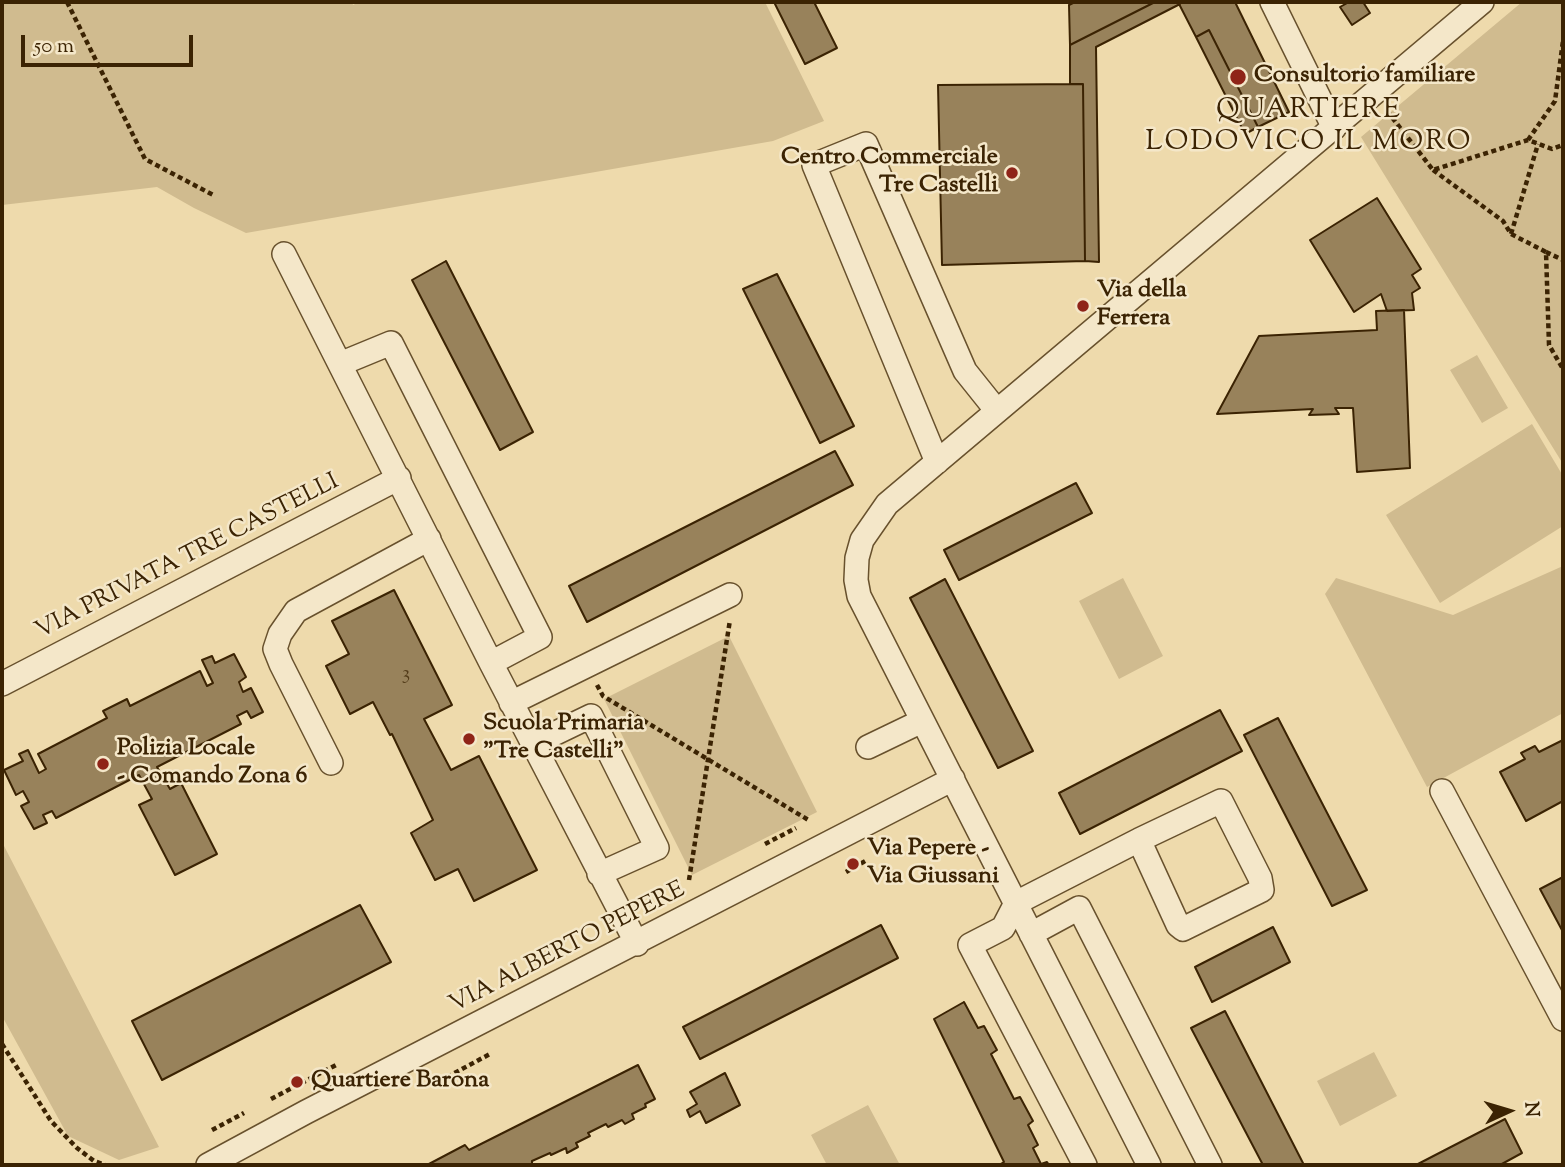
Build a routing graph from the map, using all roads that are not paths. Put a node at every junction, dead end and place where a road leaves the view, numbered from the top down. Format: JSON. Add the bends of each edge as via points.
{"nodes":[{"id":1,"x":1272,"y":2,"type":"edge"},
{"id":2,"x":1482,"y":2,"type":"edge"},
{"id":3,"x":1334,"y":128,"type":"junction"},
{"id":4,"x":284,"y":254,"type":"dead end"},
{"id":5,"x":340,"y":364,"type":"junction"},
{"id":6,"x":997,"y":411,"type":"junction"},
{"id":7,"x":937,"y":462,"type":"junction"},
{"id":8,"x":399,"y":478,"type":"junction"},
{"id":9,"x":429,"y":538,"type":"junction"},
{"id":10,"x":730,"y":605,"type":"road end"},
{"id":11,"x":491,"y":663,"type":"junction"},
{"id":12,"x":2,"y":684,"type":"edge"},
{"id":13,"x":511,"y":702,"type":"junction"},
{"id":14,"x":922,"y":721,"type":"junction"},
{"id":15,"x":533,"y":744,"type":"junction"},
{"id":16,"x":868,"y":747,"type":"dead end"},
{"id":17,"x":331,"y":763,"type":"dead end"},
{"id":18,"x":953,"y":779,"type":"junction"},
{"id":19,"x":1443,"y":791,"type":"dead end"},
{"id":20,"x":1139,"y":840,"type":"junction"},
{"id":21,"x":599,"y":874,"type":"junction"},
{"id":22,"x":1016,"y":903,"type":"junction"},
{"id":23,"x":1031,"y":934,"type":"junction"},
{"id":24,"x":637,"y":944,"type":"junction"},
{"id":25,"x":1563,"y":1019,"type":"edge"},
{"id":26,"x":208,"y":1165,"type":"edge"},
{"id":27,"x":1085,"y":1165,"type":"edge"},
{"id":28,"x":1149,"y":1165,"type":"edge"},
{"id":29,"x":1210,"y":1165,"type":"edge"}],
"edges":[{"from":1,"to":3,"type":"street"},
{"from":2,"to":3,"type":"street"},
{"from":3,"to":6,"type":"street"},
{"from":4,"to":5,"type":"street"},
{"from":5,"to":8,"type":"street"},
{"from":5,"to":11,"type":"street","via":[[391,343],[540,637]]},
{"from":6,"to":7,"type":"street"},
{"from":6,"to":7,"type":"street","via":[[965,371],[866,144],[814,165]]},
{"from":7,"to":14,"type":"street","via":[[887,504],[862,540],[857,558],[859,596]]},
{"from":8,"to":9,"type":"street"},
{"from":8,"to":12,"type":"street","name":"VIA PRIVATA TRE CASTELLI"},
{"from":9,"to":11,"type":"street"},
{"from":9,"to":17,"type":"street","via":[[296,611],[280,634],[275,649]]},
{"from":10,"to":13,"type":"street","via":[[659,632]]},
{"from":11,"to":13,"type":"street"},
{"from":13,"to":15,"type":"street"},
{"from":14,"to":16,"type":"street"},
{"from":14,"to":18,"type":"street"},
{"from":15,"to":21,"type":"street"},
{"from":15,"to":21,"type":"street","via":[[591,716],[657,848]]},
{"from":18,"to":22,"type":"street"},
{"from":18,"to":24,"type":"street","name":"VIA ALBERTO PEPERE"},
{"from":19,"to":25,"type":"street"},
{"from":20,"to":20,"type":"street","via":[[1221,801],[1262,890],[1183,929]]},
{"from":20,"to":22,"type":"street"},
{"from":21,"to":24,"type":"street"},
{"from":22,"to":23,"type":"street"},
{"from":22,"to":27,"type":"street","via":[[1003,928],[970,945]]},
{"from":23,"to":28,"type":"street"},
{"from":23,"to":29,"type":"street","via":[[1079,908]]},
{"from":24,"to":26,"type":"street","name":"VIA ALBERTO PEPERE"}]}
